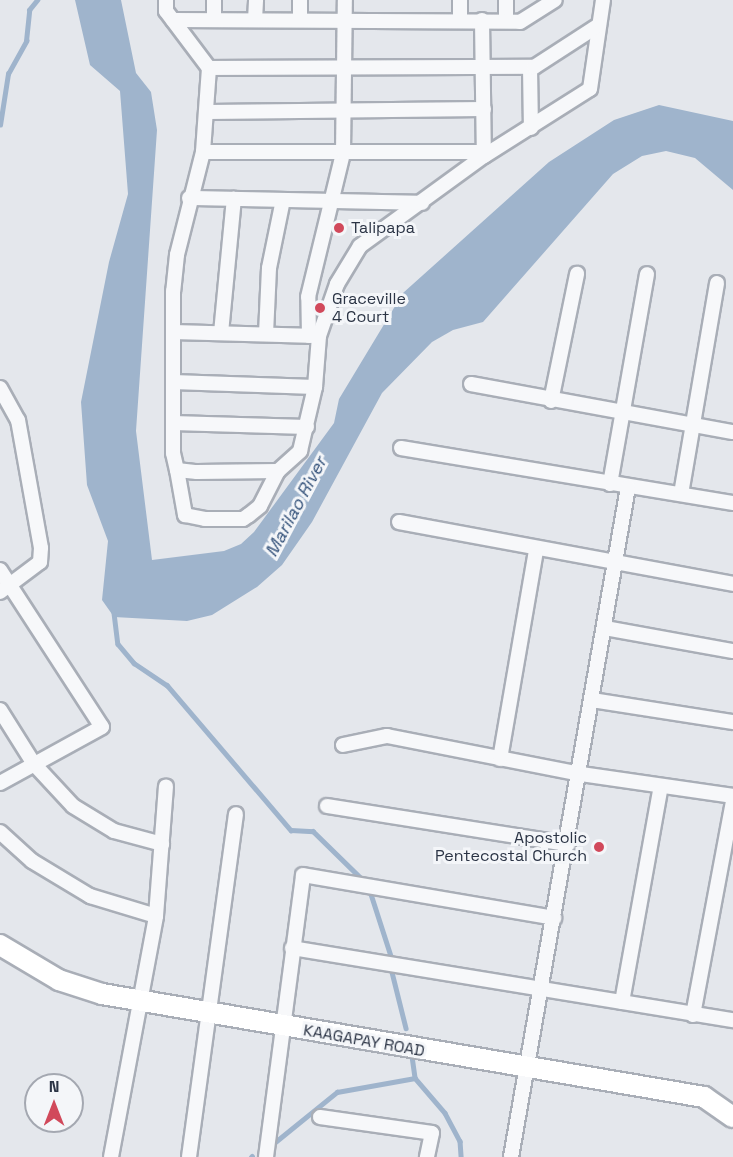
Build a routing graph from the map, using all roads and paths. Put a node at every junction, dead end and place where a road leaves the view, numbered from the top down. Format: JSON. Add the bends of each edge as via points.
{"nodes":[{"id":1,"x":166,"y":0,"type":"edge"},
{"id":2,"x":214,"y":0,"type":"edge"},
{"id":3,"x":255,"y":0,"type":"edge"},
{"id":4,"x":300,"y":0,"type":"edge"},
{"id":5,"x":345,"y":0,"type":"edge"},
{"id":6,"x":460,"y":0,"type":"edge"},
{"id":7,"x":506,"y":0,"type":"edge"},
{"id":8,"x":603,"y":0,"type":"edge"},
{"id":9,"x":552,"y":1,"type":"edge"},
{"id":10,"x":173,"y":20,"type":"junction"},
{"id":11,"x":214,"y":20,"type":"junction"},
{"id":12,"x":255,"y":20,"type":"junction"},
{"id":13,"x":300,"y":20,"type":"junction"},
{"id":14,"x":345,"y":20,"type":"junction"},
{"id":15,"x":460,"y":20,"type":"junction"},
{"id":16,"x":482,"y":20,"type":"junction"},
{"id":17,"x":506,"y":21,"type":"junction"},
{"id":18,"x":599,"y":25,"type":"junction"},
{"id":19,"x":345,"y":67,"type":"junction"},
{"id":20,"x":483,"y":67,"type":"junction"},
{"id":21,"x":530,"y":67,"type":"junction"},
{"id":22,"x":209,"y":68,"type":"junction"},
{"id":23,"x":484,"y":109,"type":"junction"},
{"id":24,"x":345,"y":111,"type":"junction"},
{"id":25,"x":208,"y":112,"type":"junction"},
{"id":26,"x":531,"y":128,"type":"junction"},
{"id":27,"x":203,"y":152,"type":"junction"},
{"id":28,"x":343,"y":153,"type":"junction"},
{"id":29,"x":484,"y":154,"type":"junction"},
{"id":30,"x":189,"y":198,"type":"junction"},
{"id":31,"x":234,"y":199,"type":"junction"},
{"id":32,"x":333,"y":199,"type":"junction"},
{"id":33,"x":283,"y":200,"type":"junction"},
{"id":34,"x":422,"y":202,"type":"junction"},
{"id":35,"x":577,"y":274,"type":"dead end"},
{"id":36,"x":647,"y":274,"type":"dead end"},
{"id":37,"x":717,"y":283,"type":"dead end"},
{"id":38,"x":174,"y":332,"type":"junction"},
{"id":39,"x":220,"y":333,"type":"junction"},
{"id":40,"x":266,"y":334,"type":"junction"},
{"id":41,"x":314,"y":336,"type":"junction"},
{"id":42,"x":173,"y":382,"type":"junction"},
{"id":43,"x":471,"y":384,"type":"dead end"},
{"id":44,"x":315,"y":387,"type":"junction"},
{"id":45,"x":0,"y":388,"type":"edge"},
{"id":46,"x":551,"y":400,"type":"junction"},
{"id":47,"x":621,"y":413,"type":"junction"},
{"id":48,"x":173,"y":423,"type":"junction"},
{"id":49,"x":693,"y":425,"type":"junction"},
{"id":50,"x":307,"y":427,"type":"junction"},
{"id":51,"x":733,"y":432,"type":"edge"},
{"id":52,"x":401,"y":448,"type":"dead end"},
{"id":53,"x":177,"y":470,"type":"junction"},
{"id":54,"x":278,"y":471,"type":"junction"},
{"id":55,"x":610,"y":484,"type":"junction"},
{"id":56,"x":628,"y":487,"type":"junction"},
{"id":57,"x":681,"y":494,"type":"junction"},
{"id":58,"x":733,"y":503,"type":"edge"},
{"id":59,"x":399,"y":522,"type":"dead end"},
{"id":60,"x":536,"y":550,"type":"junction"},
{"id":61,"x":616,"y":565,"type":"junction"},
{"id":62,"x":0,"y":570,"type":"edge"},
{"id":63,"x":733,"y":584,"type":"edge"},
{"id":64,"x":5,"y":589,"type":"edge"},
{"id":65,"x":605,"y":628,"type":"junction"},
{"id":66,"x":733,"y":651,"type":"edge"},
{"id":67,"x":592,"y":700,"type":"junction"},
{"id":68,"x":0,"y":710,"type":"edge"},
{"id":69,"x":733,"y":722,"type":"edge"},
{"id":70,"x":343,"y":745,"type":"dead end"},
{"id":71,"x":500,"y":759,"type":"junction"},
{"id":72,"x":34,"y":764,"type":"junction"},
{"id":73,"x":581,"y":774,"type":"junction"},
{"id":74,"x":0,"y":783,"type":"edge"},
{"id":75,"x":166,"y":786,"type":"dead end"},
{"id":76,"x":660,"y":786,"type":"junction"},
{"id":77,"x":733,"y":796,"type":"edge"},
{"id":78,"x":733,"y":801,"type":"edge"},
{"id":79,"x":327,"y":806,"type":"dead end"},
{"id":80,"x":236,"y":814,"type":"dead end"},
{"id":81,"x":0,"y":832,"type":"edge"},
{"id":82,"x":162,"y":844,"type":"junction"},
{"id":83,"x":568,"y":844,"type":"junction"},
{"id":84,"x":156,"y":916,"type":"junction"},
{"id":85,"x":554,"y":918,"type":"junction"},
{"id":86,"x":0,"y":945,"type":"edge"},
{"id":87,"x":292,"y":948,"type":"junction"},
{"id":88,"x":542,"y":990,"type":"junction"},
{"id":89,"x":622,"y":1002,"type":"junction"},
{"id":90,"x":142,"y":1003,"type":"junction"},
{"id":91,"x":210,"y":1014,"type":"junction"},
{"id":92,"x":693,"y":1015,"type":"junction"},
{"id":93,"x":733,"y":1020,"type":"edge"},
{"id":94,"x":280,"y":1027,"type":"junction"},
{"id":95,"x":528,"y":1069,"type":"junction"},
{"id":96,"x":320,"y":1117,"type":"dead end"},
{"id":97,"x":733,"y":1117,"type":"edge"},
{"id":98,"x":111,"y":1157,"type":"edge"},
{"id":99,"x":189,"y":1157,"type":"edge"},
{"id":100,"x":266,"y":1157,"type":"edge"},
{"id":101,"x":427,"y":1157,"type":"edge"},
{"id":102,"x":511,"y":1157,"type":"edge"}],
"edges":[{"from":1,"to":10,"type":"street","via":[[166,11]]},
{"from":2,"to":11,"type":"street"},
{"from":3,"to":12,"type":"street"},
{"from":4,"to":13,"type":"street"},
{"from":5,"to":14,"type":"street"},
{"from":6,"to":15,"type":"street"},
{"from":7,"to":17,"type":"street"},
{"from":8,"to":18,"type":"street"},
{"from":9,"to":17,"type":"street","via":[[520,22]]},
{"from":10,"to":11,"type":"street"},
{"from":10,"to":22,"type":"street"},
{"from":11,"to":12,"type":"street"},
{"from":12,"to":13,"type":"street"},
{"from":13,"to":14,"type":"street"},
{"from":14,"to":15,"type":"street"},
{"from":14,"to":19,"type":"street"},
{"from":15,"to":16,"type":"street"},
{"from":16,"to":17,"type":"street"},
{"from":16,"to":20,"type":"street"},
{"from":18,"to":21,"type":"street"},
{"from":18,"to":26,"type":"street","via":[[590,89]]},
{"from":19,"to":20,"type":"street"},
{"from":19,"to":22,"type":"street"},
{"from":19,"to":24,"type":"street"},
{"from":20,"to":21,"type":"street"},
{"from":20,"to":23,"type":"street"},
{"from":21,"to":26,"type":"street"},
{"from":22,"to":25,"type":"street"},
{"from":23,"to":24,"type":"street"},
{"from":23,"to":29,"type":"street"},
{"from":24,"to":25,"type":"street"},
{"from":24,"to":28,"type":"street"},
{"from":25,"to":27,"type":"street"},
{"from":26,"to":29,"type":"street"},
{"from":27,"to":28,"type":"street"},
{"from":27,"to":30,"type":"street"},
{"from":28,"to":29,"type":"street"},
{"from":28,"to":32,"type":"street"},
{"from":29,"to":34,"type":"street"},
{"from":30,"to":31,"type":"street"},
{"from":30,"to":38,"type":"street","via":[[177,255]]},
{"from":31,"to":33,"type":"street"},
{"from":31,"to":39,"type":"street"},
{"from":32,"to":33,"type":"street"},
{"from":32,"to":34,"type":"street"},
{"from":32,"to":41,"type":"street","via":[[308,297]]},
{"from":33,"to":40,"type":"street","via":[[268,268]]},
{"from":34,"to":41,"type":"street","via":[[360,246],[337,284]]},
{"from":35,"to":46,"type":"street"},
{"from":36,"to":47,"type":"street"},
{"from":37,"to":49,"type":"street"},
{"from":38,"to":39,"type":"street"},
{"from":38,"to":42,"type":"street"},
{"from":39,"to":40,"type":"street"},
{"from":40,"to":41,"type":"street"},
{"from":41,"to":44,"type":"street"},
{"from":42,"to":44,"type":"street"},
{"from":42,"to":48,"type":"street"},
{"from":43,"to":46,"type":"street"},
{"from":44,"to":50,"type":"street"},
{"from":45,"to":64,"type":"street","via":[[18,420],[42,548],[40,562]]},
{"from":46,"to":47,"type":"street"},
{"from":47,"to":49,"type":"street"},
{"from":47,"to":55,"type":"street"},
{"from":48,"to":50,"type":"street"},
{"from":48,"to":53,"type":"street"},
{"from":49,"to":51,"type":"street"},
{"from":49,"to":57,"type":"street"},
{"from":50,"to":54,"type":"street","via":[[300,451]]},
{"from":52,"to":55,"type":"street"},
{"from":53,"to":54,"type":"street"},
{"from":53,"to":54,"type":"street","via":[[184,515],[205,519],[243,519],[260,506]]},
{"from":55,"to":56,"type":"street"},
{"from":56,"to":57,"type":"street"},
{"from":56,"to":61,"type":"street"},
{"from":57,"to":58,"type":"street"},
{"from":59,"to":60,"type":"street"},
{"from":60,"to":61,"type":"street"},
{"from":60,"to":71,"type":"street"},
{"from":61,"to":63,"type":"street"},
{"from":61,"to":65,"type":"street"},
{"from":62,"to":64,"type":"street"},
{"from":64,"to":72,"type":"street","via":[[102,727]]},
{"from":65,"to":66,"type":"street"},
{"from":65,"to":67,"type":"street"},
{"from":67,"to":69,"type":"street"},
{"from":67,"to":73,"type":"street"},
{"from":68,"to":72,"type":"street"},
{"from":70,"to":71,"type":"street","via":[[387,736]]},
{"from":71,"to":73,"type":"street"},
{"from":72,"to":74,"type":"street"},
{"from":72,"to":82,"type":"street","via":[[73,806],[114,831]]},
{"from":73,"to":76,"type":"street"},
{"from":73,"to":83,"type":"street"},
{"from":75,"to":82,"type":"street"},
{"from":76,"to":77,"type":"street"},
{"from":76,"to":89,"type":"street"},
{"from":78,"to":92,"type":"street"},
{"from":79,"to":83,"type":"street"},
{"from":80,"to":91,"type":"street"},
{"from":81,"to":84,"type":"street","via":[[32,861],[90,896]]},
{"from":82,"to":84,"type":"street"},
{"from":83,"to":85,"type":"street"},
{"from":84,"to":90,"type":"street"},
{"from":85,"to":87,"type":"street","via":[[303,875]]},
{"from":85,"to":88,"type":"street"},
{"from":86,"to":90,"type":"street","name":"KAAGAPAY ROAD","via":[[59,980]]},
{"from":87,"to":88,"type":"street"},
{"from":87,"to":94,"type":"street"},
{"from":88,"to":89,"type":"street"},
{"from":88,"to":95,"type":"street"},
{"from":89,"to":92,"type":"street"},
{"from":90,"to":91,"type":"street","name":"KAAGAPAY ROAD"},
{"from":90,"to":98,"type":"street"},
{"from":91,"to":94,"type":"street","name":"KAAGAPAY ROAD"},
{"from":91,"to":99,"type":"street"},
{"from":92,"to":93,"type":"street"},
{"from":94,"to":95,"type":"street","name":"KAAGAPAY ROAD"},
{"from":94,"to":100,"type":"street"},
{"from":95,"to":97,"type":"street","name":"KAAGAPAY ROAD","via":[[704,1097]]},
{"from":95,"to":102,"type":"street"},
{"from":96,"to":101,"type":"street","via":[[432,1132]]}]}
